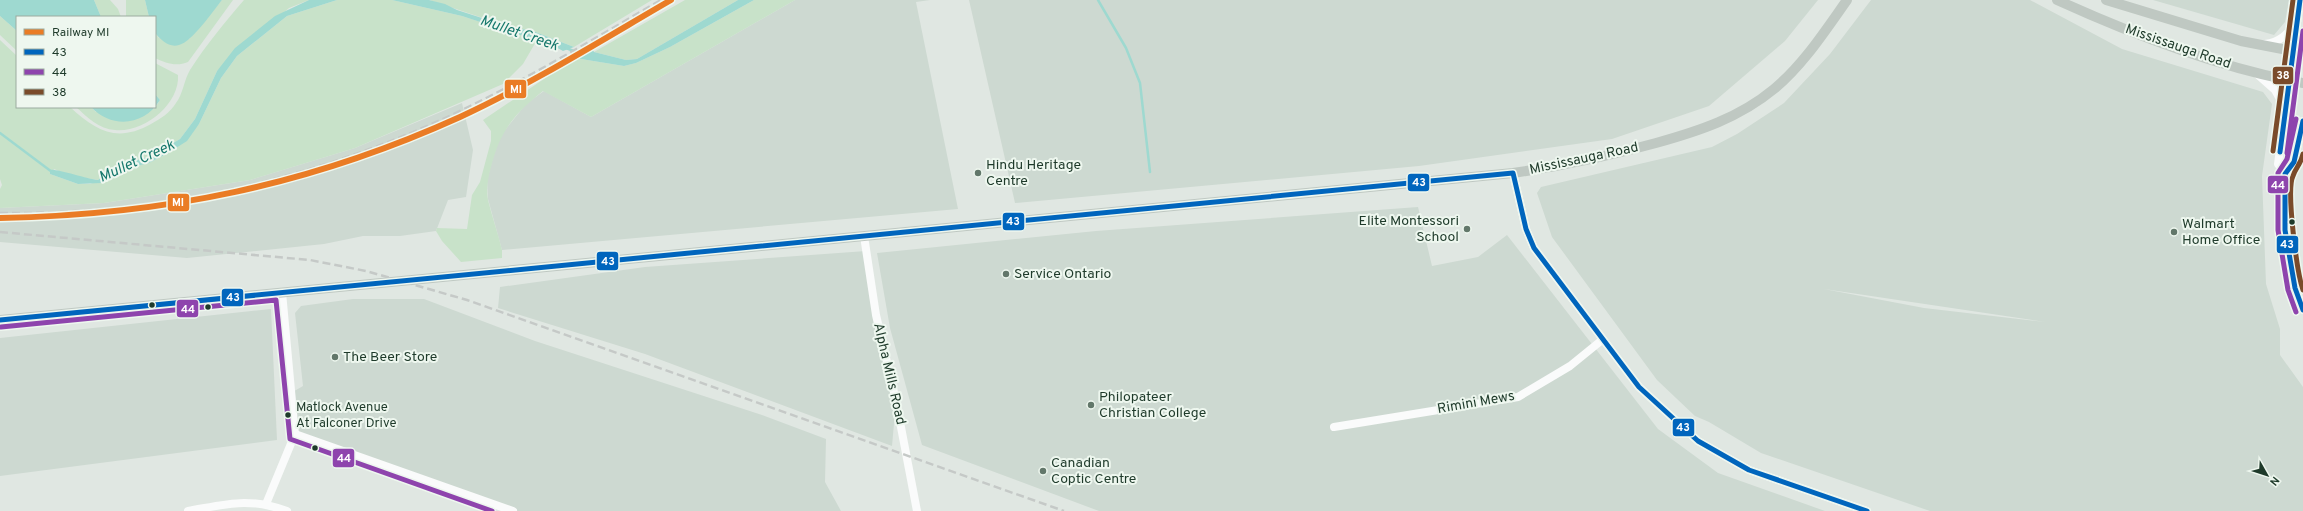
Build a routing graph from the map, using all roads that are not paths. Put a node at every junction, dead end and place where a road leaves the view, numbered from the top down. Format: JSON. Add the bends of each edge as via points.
{"nodes":[{"id":1,"x":1846,"y":0,"type":"edge"},
{"id":2,"x":2057,"y":0,"type":"edge"},
{"id":3,"x":2106,"y":0,"type":"edge"},
{"id":4,"x":2300,"y":0,"type":"edge"},
{"id":5,"x":2297,"y":21,"type":"junction"},
{"id":6,"x":2262,"y":45,"type":"junction"},
{"id":7,"x":2292,"y":51,"type":"junction"},
{"id":8,"x":2303,"y":53,"type":"edge"},
{"id":9,"x":2257,"y":74,"type":"junction"},
{"id":10,"x":2288,"y":81,"type":"junction"},
{"id":11,"x":2303,"y":84,"type":"edge"},
{"id":12,"x":2284,"y":106,"type":"junction"},
{"id":13,"x":2303,"y":121,"type":"edge"},
{"id":14,"x":1514,"y":173,"type":"junction"},
{"id":15,"x":2285,"y":174,"type":"junction"},
{"id":16,"x":864,"y":236,"type":"junction"},
{"id":17,"x":282,"y":292,"type":"junction"},
{"id":18,"x":2303,"y":310,"type":"edge"},
{"id":19,"x":0,"y":320,"type":"edge"},
{"id":20,"x":1602,"y":340,"type":"junction"},
{"id":21,"x":1334,"y":427,"type":"dead end"},
{"id":22,"x":295,"y":434,"type":"junction"},
{"id":23,"x":266,"y":504,"type":"junction"},
{"id":24,"x":188,"y":511,"type":"edge"},
{"id":25,"x":287,"y":511,"type":"edge"},
{"id":26,"x":512,"y":511,"type":"edge"},
{"id":27,"x":917,"y":511,"type":"edge"},
{"id":28,"x":1866,"y":511,"type":"edge"}],
"edges":[{"from":1,"to":14,"type":"main road","name":"Mississauga Road","via":[[1786,78],[1756,102],[1719,123],[1614,155]]},
{"from":2,"to":9,"type":"main road","name":"Mississauga Road","via":[[2131,32]]},
{"from":3,"to":6,"type":"main road","name":"Mississauga Road"},
{"from":4,"to":5,"type":"street"},
{"from":5,"to":6,"type":"street","via":[[2286,36],[2275,43]]},
{"from":5,"to":7,"type":"street"},
{"from":6,"to":7,"type":"main road","name":"Mississauga Road"},
{"from":7,"to":8,"type":"main road","name":"Mississauga Road"},
{"from":7,"to":10,"type":"street"},
{"from":9,"to":10,"type":"main road","name":"Mississauga Road"},
{"from":9,"to":12,"type":"street","via":[[2275,90]]},
{"from":10,"to":11,"type":"main road","name":"Mississauga Road"},
{"from":10,"to":12,"type":"street"},
{"from":12,"to":15,"type":"street","via":[[2278,164]]},
{"from":13,"to":15,"type":"street","via":[[2294,162]]},
{"from":14,"to":16,"type":"main road","name":"Mississauga Road"},
{"from":14,"to":20,"type":"street","via":[[1526,229],[1534,248]]},
{"from":15,"to":18,"type":"street","via":[[2285,230],[2295,288]]},
{"from":16,"to":17,"type":"main road","name":"Mississauga Road"},
{"from":16,"to":27,"type":"street","name":"Alpha Mills Road","via":[[876,315]]},
{"from":17,"to":19,"type":"main road","name":"Mississauga Road"},
{"from":17,"to":22,"type":"street"},
{"from":20,"to":21,"type":"street","name":"Rimini Mews","via":[[1570,366],[1518,397]]},
{"from":20,"to":28,"type":"street","via":[[1639,387],[1698,441],[1749,470]]},
{"from":22,"to":23,"type":"street"},
{"from":22,"to":26,"type":"street"},
{"from":23,"to":24,"type":"street","via":[[239,502]]},
{"from":23,"to":25,"type":"street"}]}
